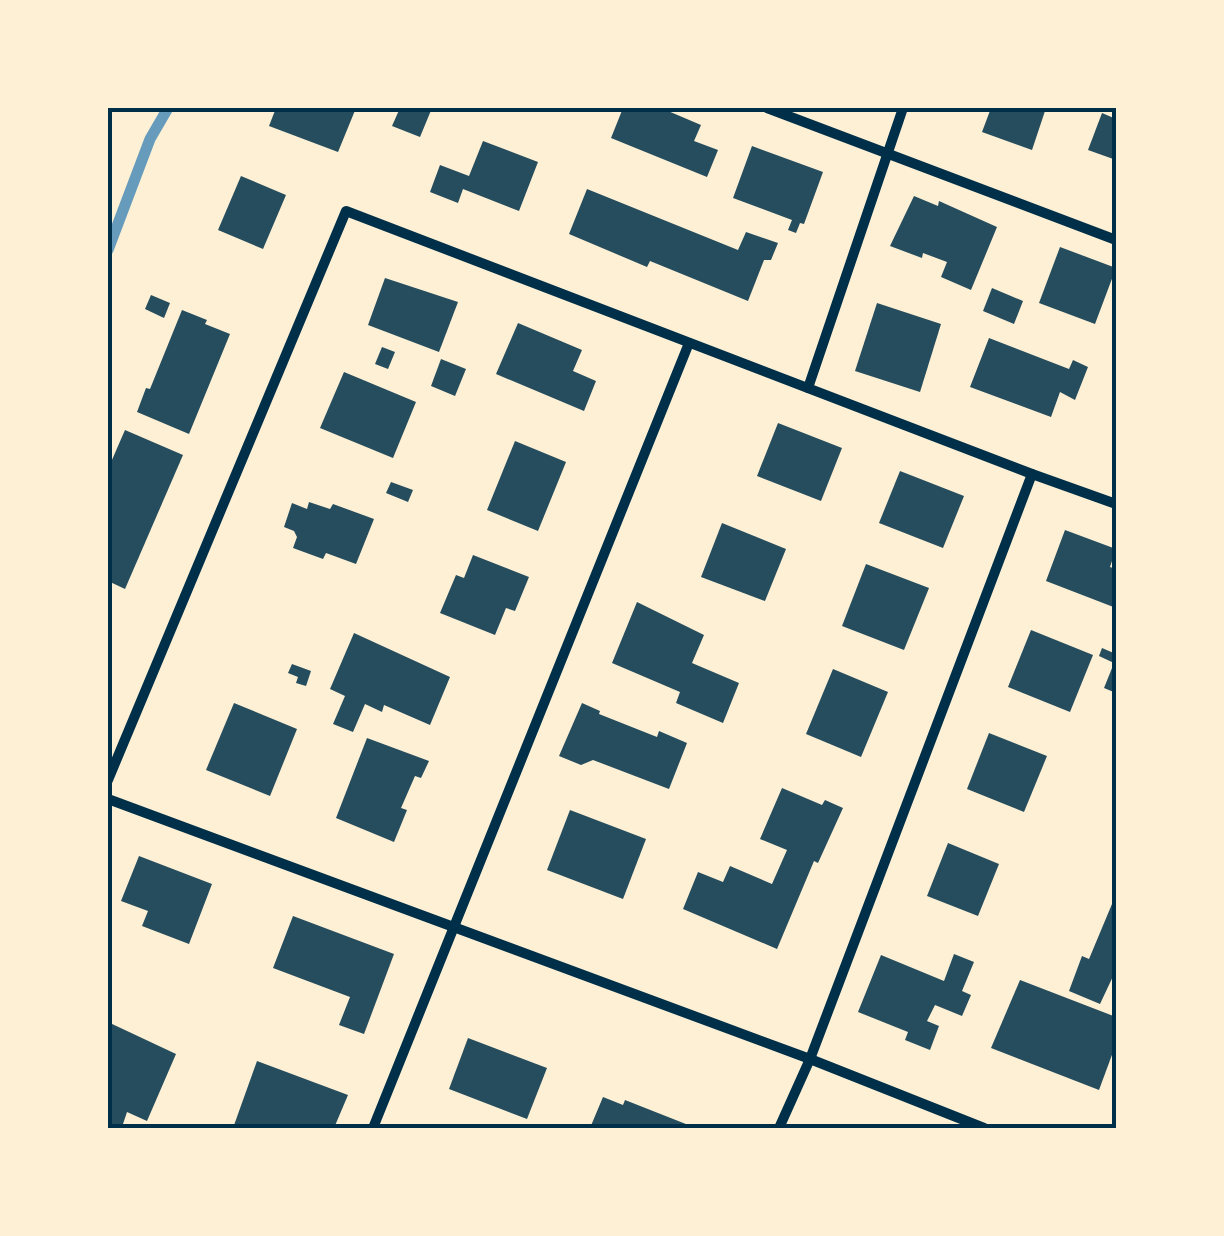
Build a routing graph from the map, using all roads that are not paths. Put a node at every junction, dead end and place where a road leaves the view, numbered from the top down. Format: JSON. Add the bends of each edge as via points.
{"nodes":[{"id":1,"x":767,"y":108,"type":"edge"},
{"id":2,"x":903,"y":108,"type":"edge"},
{"id":3,"x":888,"y":152,"type":"junction"},
{"id":4,"x":1116,"y":240,"type":"edge"},
{"id":5,"x":689,"y":343,"type":"junction"},
{"id":6,"x":808,"y":388,"type":"junction"},
{"id":7,"x":1032,"y":474,"type":"junction"},
{"id":8,"x":1116,"y":504,"type":"edge"},
{"id":9,"x":108,"y":780,"type":"edge"},
{"id":10,"x":108,"y":798,"type":"edge"},
{"id":11,"x":456,"y":927,"type":"junction"},
{"id":12,"x":810,"y":1058,"type":"junction"},
{"id":13,"x":373,"y":1128,"type":"edge"},
{"id":14,"x":779,"y":1128,"type":"edge"},
{"id":15,"x":984,"y":1128,"type":"edge"}],
"edges":[{"from":1,"to":3,"type":"street"},
{"from":2,"to":3,"type":"street"},
{"from":3,"to":4,"type":"street"},
{"from":3,"to":6,"type":"street"},
{"from":5,"to":6,"type":"street"},
{"from":5,"to":9,"type":"street","via":[[346,211]]},
{"from":5,"to":11,"type":"street"},
{"from":6,"to":7,"type":"street"},
{"from":7,"to":8,"type":"street"},
{"from":7,"to":12,"type":"street"},
{"from":10,"to":11,"type":"street"},
{"from":11,"to":12,"type":"street"},
{"from":11,"to":13,"type":"street"},
{"from":12,"to":14,"type":"street"},
{"from":12,"to":15,"type":"street"}]}
